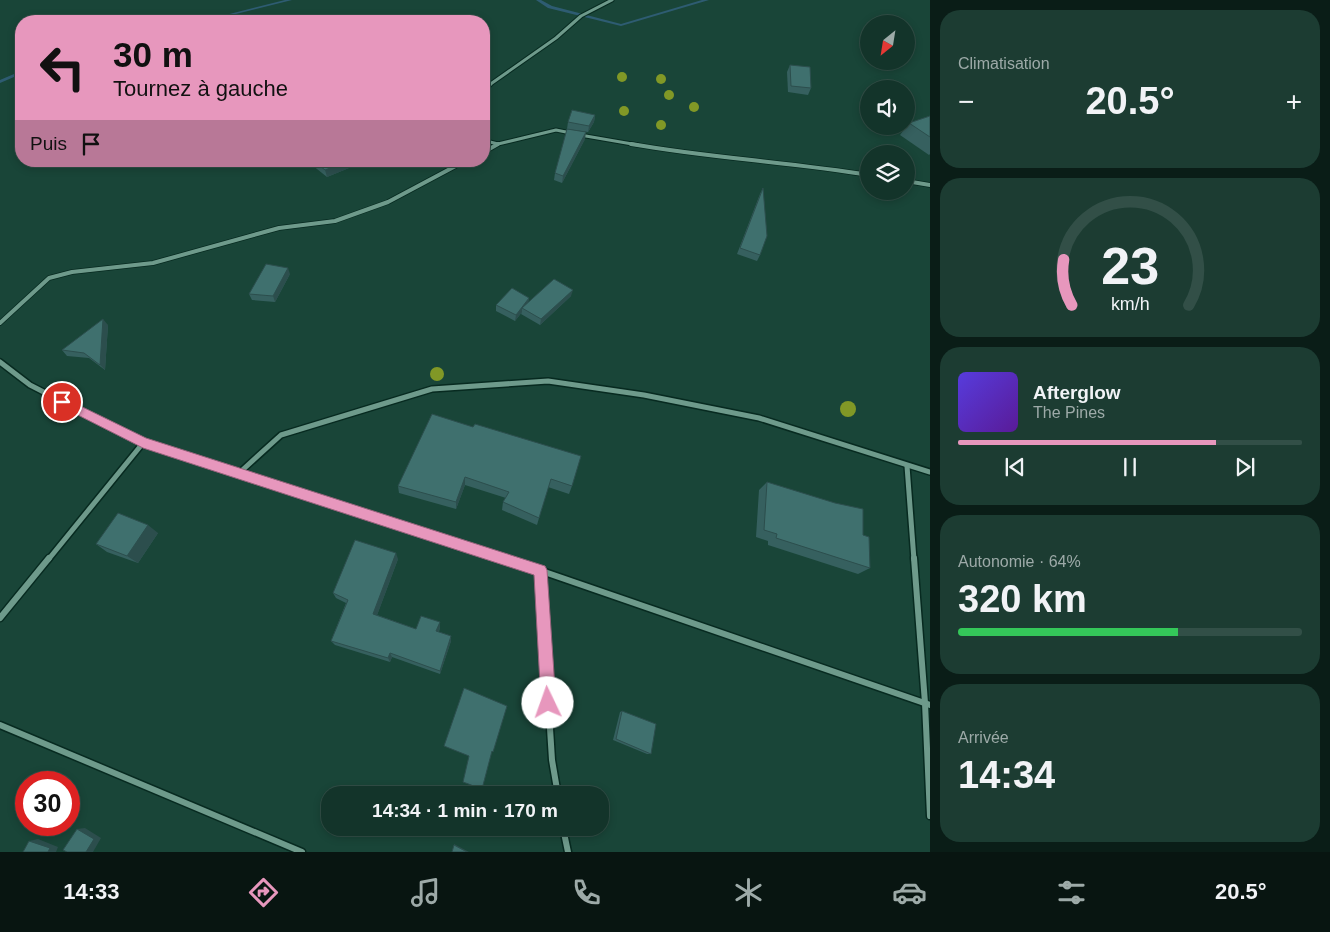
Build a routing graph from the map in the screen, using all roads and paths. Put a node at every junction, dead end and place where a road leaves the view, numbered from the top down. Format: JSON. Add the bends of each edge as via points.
{"nodes":[{"id":1,"x":612,"y":0,"type":"edge"},
{"id":2,"x":490,"y":85,"type":"edge"},
{"id":3,"x":490,"y":142,"type":"edge"},
{"id":4,"x":498,"y":144,"type":"junction"},
{"id":5,"x":490,"y":149,"type":"edge"},
{"id":6,"x":454,"y":167,"type":"edge"},
{"id":7,"x":860,"y":174,"type":"edge"},
{"id":8,"x":915,"y":182,"type":"edge"},
{"id":9,"x":930,"y":185,"type":"edge"},
{"id":10,"x":0,"y":323,"type":"edge"},
{"id":11,"x":0,"y":362,"type":"edge"},
{"id":12,"x":143,"y":442,"type":"junction"},
{"id":13,"x":907,"y":466,"type":"junction"},
{"id":14,"x":930,"y":472,"type":"edge"},
{"id":15,"x":238,"y":474,"type":"junction"},
{"id":16,"x":540,"y":570,"type":"junction"},
{"id":17,"x":0,"y":618,"type":"edge"},
{"id":18,"x":927,"y":704,"type":"edge"},
{"id":19,"x":0,"y":725,"type":"edge"},
{"id":20,"x":556,"y":786,"type":"edge"},
{"id":21,"x":930,"y":816,"type":"edge"},
{"id":22,"x":565,"y":836,"type":"edge"},
{"id":23,"x":302,"y":852,"type":"edge"},
{"id":24,"x":568,"y":852,"type":"edge"}],
"edges":[{"from":1,"to":2,"type":"street","via":[[581,16]]},
{"from":3,"to":4,"type":"street"},
{"from":4,"to":5,"type":"street"},
{"from":4,"to":7,"type":"street","via":[[556,130],[688,154]]},
{"from":6,"to":10,"type":"street","via":[[388,202],[334,221],[279,228],[153,263],[72,272],[48,278]]},
{"from":8,"to":9,"type":"street"},
{"from":11,"to":12,"type":"street","via":[[30,385]]},
{"from":12,"to":15,"type":"street"},
{"from":12,"to":17,"type":"street"},
{"from":13,"to":14,"type":"street"},
{"from":13,"to":15,"type":"street","via":[[759,418],[548,380],[432,389],[309,426],[281,435]]},
{"from":13,"to":18,"type":"street"},
{"from":15,"to":16,"type":"street"},
{"from":16,"to":18,"type":"street"},
{"from":16,"to":20,"type":"street"},
{"from":18,"to":21,"type":"street"},
{"from":19,"to":23,"type":"street"},
{"from":22,"to":24,"type":"street"}]}
